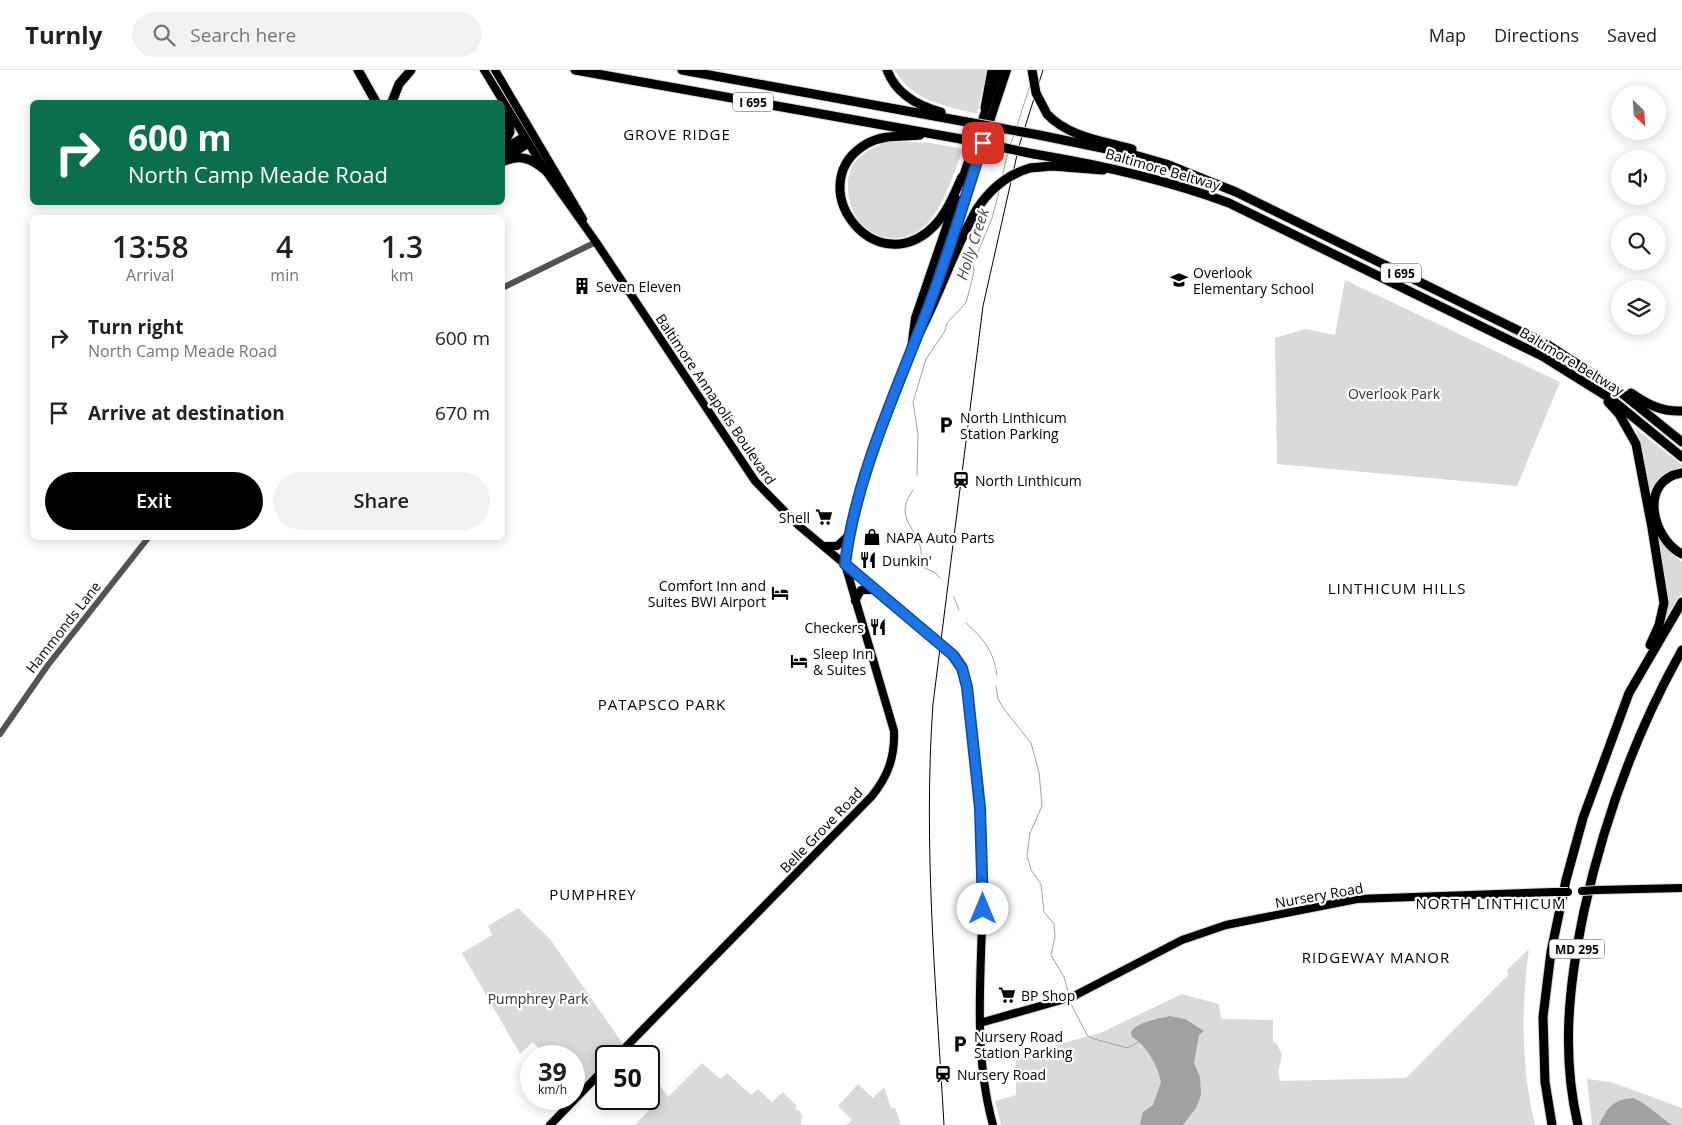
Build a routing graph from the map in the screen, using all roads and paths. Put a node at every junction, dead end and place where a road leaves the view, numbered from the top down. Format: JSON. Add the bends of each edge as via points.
{"nodes":[{"id":1,"x":358,"y":70,"type":"edge"},
{"id":2,"x":411,"y":70,"type":"edge"},
{"id":3,"x":484,"y":70,"type":"edge"},
{"id":4,"x":576,"y":70,"type":"edge"},
{"id":5,"x":682,"y":70,"type":"edge"},
{"id":6,"x":888,"y":70,"type":"edge"},
{"id":7,"x":992,"y":70,"type":"edge"},
{"id":8,"x":999,"y":70,"type":"edge"},
{"id":9,"x":1007,"y":70,"type":"edge"},
{"id":10,"x":1032,"y":70,"type":"edge"},
{"id":11,"x":496,"y":71,"type":"edge"},
{"id":12,"x":375,"y":100,"type":"edge"},
{"id":13,"x":393,"y":100,"type":"edge"},
{"id":14,"x":502,"y":100,"type":"edge"},
{"id":15,"x":505,"y":106,"type":"edge"},
{"id":16,"x":985,"y":108,"type":"junction"},
{"id":17,"x":508,"y":111,"type":"junction"},
{"id":18,"x":968,"y":120,"type":"junction"},
{"id":19,"x":931,"y":133,"type":"junction"},
{"id":20,"x":529,"y":138,"type":"junction"},
{"id":21,"x":505,"y":142,"type":"edge"},
{"id":22,"x":505,"y":147,"type":"edge"},
{"id":23,"x":505,"y":158,"type":"edge"},
{"id":24,"x":505,"y":160,"type":"edge"},
{"id":25,"x":545,"y":170,"type":"junction"},
{"id":26,"x":1133,"y":172,"type":"junction"},
{"id":27,"x":962,"y":177,"type":"junction"},
{"id":28,"x":1236,"y":192,"type":"junction"},
{"id":29,"x":596,"y":242,"type":"junction"},
{"id":30,"x":505,"y":287,"type":"edge"},
{"id":31,"x":911,"y":349,"type":"junction"},
{"id":32,"x":1566,"y":356,"type":"junction"},
{"id":33,"x":1570,"y":373,"type":"junction"},
{"id":34,"x":1682,"y":412,"type":"edge"},
{"id":35,"x":1682,"y":442,"type":"edge"},
{"id":36,"x":1682,"y":456,"type":"edge"},
{"id":37,"x":1682,"y":473,"type":"edge"},
{"id":38,"x":848,"y":536,"type":"junction"},
{"id":39,"x":146,"y":540,"type":"edge"},
{"id":40,"x":823,"y":546,"type":"junction"},
{"id":41,"x":1682,"y":554,"type":"edge"},
{"id":42,"x":845,"y":564,"type":"junction"},
{"id":43,"x":876,"y":590,"type":"junction"},
{"id":44,"x":855,"y":601,"type":"junction"},
{"id":45,"x":1682,"y":602,"type":"edge"},
{"id":46,"x":1682,"y":650,"type":"edge"},
{"id":47,"x":1682,"y":661,"type":"edge"},
{"id":48,"x":1666,"y":680,"type":"junction"},
{"id":49,"x":1629,"y":692,"type":"junction"},
{"id":50,"x":0,"y":734,"type":"edge"},
{"id":51,"x":1682,"y":888,"type":"edge"},
{"id":52,"x":980,"y":1023,"type":"junction"},
{"id":53,"x":628,"y":1045,"type":"edge"},
{"id":54,"x":595,"y":1078,"type":"edge"},
{"id":55,"x":550,"y":1125,"type":"edge"},
{"id":56,"x":993,"y":1125,"type":"edge"},
{"id":57,"x":1552,"y":1125,"type":"edge"},
{"id":58,"x":1578,"y":1125,"type":"edge"}],
"edges":[{"from":1,"to":12,"type":"highway"},
{"from":2,"to":13,"type":"highway","via":[[399,84]]},
{"from":3,"to":14,"type":"main road","name":"Baltimore Annapolis Boulevard"},
{"from":4,"to":19,"type":"highway","name":"Baltimore Beltway","number":"I 695"},
{"from":5,"to":18,"type":"highway","name":"Baltimore Beltway","number":"I 695"},
{"from":6,"to":18,"type":"highway","via":[[898,89],[912,100]]},
{"from":7,"to":16,"type":"highway"},
{"from":8,"to":16,"type":"main road"},
{"from":9,"to":31,"type":"main road"},
{"from":10,"to":28,"type":"highway","bridge":true,"via":[[1036,93],[1047,114],[1057,123],[1071,131],[1167,159]]},
{"from":11,"to":20,"type":"main road","name":"Baltimore Annapolis Boulevard"},
{"from":15,"to":17,"type":"main road","name":"Baltimore Annapolis Boulevard"},
{"from":16,"to":27,"type":"main road"},
{"from":17,"to":20,"type":"main road","name":"Baltimore Annapolis Boulevard"},
{"from":17,"to":21,"type":"highway","via":[[510,132]]},
{"from":18,"to":28,"type":"highway","name":"Baltimore Beltway","number":"I 695","bridge":true,"via":[[1132,154]]},
{"from":19,"to":26,"type":"highway","name":"Baltimore Beltway","number":"I 695","bridge":true},
{"from":19,"to":27,"type":"highway","via":[[877,139],[854,154],[844,170],[840,188],[843,207],[851,223],[864,235],[881,242],[900,244],[915,240],[940,220]]},
{"from":20,"to":22,"type":"highway"},
{"from":20,"to":23,"type":"highway"},
{"from":20,"to":25,"type":"main road","name":"Baltimore Annapolis Boulevard"},
{"from":20,"to":29,"type":"main road","name":"Baltimore Annapolis Boulevard"},
{"from":24,"to":25,"type":"highway","via":[[525,158]]},
{"from":25,"to":29,"type":"main road","name":"Baltimore Annapolis Boulevard"},
{"from":26,"to":31,"type":"highway","bridge":true,"via":[[1052,166],[1030,168],[997,185],[977,209]]},
{"from":26,"to":33,"type":"highway","name":"Baltimore Beltway","number":"I 695","via":[[1229,203],[1517,342]]},
{"from":27,"to":31,"type":"main road","via":[[915,318]]},
{"from":28,"to":32,"type":"highway","name":"Baltimore Beltway","number":"I 695"},
{"from":29,"to":30,"type":"street"},
{"from":29,"to":40,"type":"main road","name":"Baltimore Annapolis Boulevard","via":[[742,464],[770,498]]},
{"from":31,"to":38,"type":"main road","via":[[876,445]]},
{"from":32,"to":34,"type":"highway","via":[[1652,406]]},
{"from":32,"to":35,"type":"highway","name":"Baltimore Beltway","number":"I 695","via":[[1619,391]]},
{"from":33,"to":36,"type":"highway","name":"Baltimore Beltway","number":"I 695","via":[[1611,399]]},
{"from":33,"to":49,"type":"highway","via":[[1620,414],[1638,454],[1664,603],[1657,632]]},
{"from":37,"to":41,"type":"highway","via":[[1663,479],[1654,498],[1663,535]]},
{"from":38,"to":40,"type":"main road","via":[[837,546]]},
{"from":38,"to":42,"type":"main road"},
{"from":39,"to":50,"type":"street","name":"Hammonds Lane","via":[[48,666]]},
{"from":40,"to":42,"type":"main road","name":"Baltimore Annapolis Boulevard"},
{"from":42,"to":43,"type":"main road","name":"Baltimore Annapolis Boulevard"},
{"from":42,"to":44,"type":"main road","name":"Belle Grove Road"},
{"from":43,"to":44,"type":"main road","via":[[861,590]]},
{"from":43,"to":52,"type":"main road","name":"Baltimore Annapolis Boulevard","via":[[953,655],[965,677],[983,841]]},
{"from":44,"to":53,"type":"main road","name":"Belle Grove Road","via":[[894,731],[894,753],[887,774],[872,796]]},
{"from":45,"to":49,"type":"highway","number":"MD 295"},
{"from":46,"to":48,"type":"highway","number":"MD 295"},
{"from":47,"to":48,"type":"highway"},
{"from":48,"to":58,"type":"highway","number":"MD 295","via":[[1627,765],[1607,822],[1575,956],[1567,1048]]},
{"from":49,"to":57,"type":"highway","number":"MD 295","via":[[1580,826],[1551,952],[1543,1049]]},
{"from":51,"to":52,"type":"main road","name":"Nursery Road","bridge":true,"via":[[1357,900],[1226,925],[1182,940],[1072,997]]},
{"from":52,"to":56,"type":"main road","name":"Baltimore Annapolis Boulevard","via":[[983,1075]]},
{"from":54,"to":55,"type":"main road"}]}
